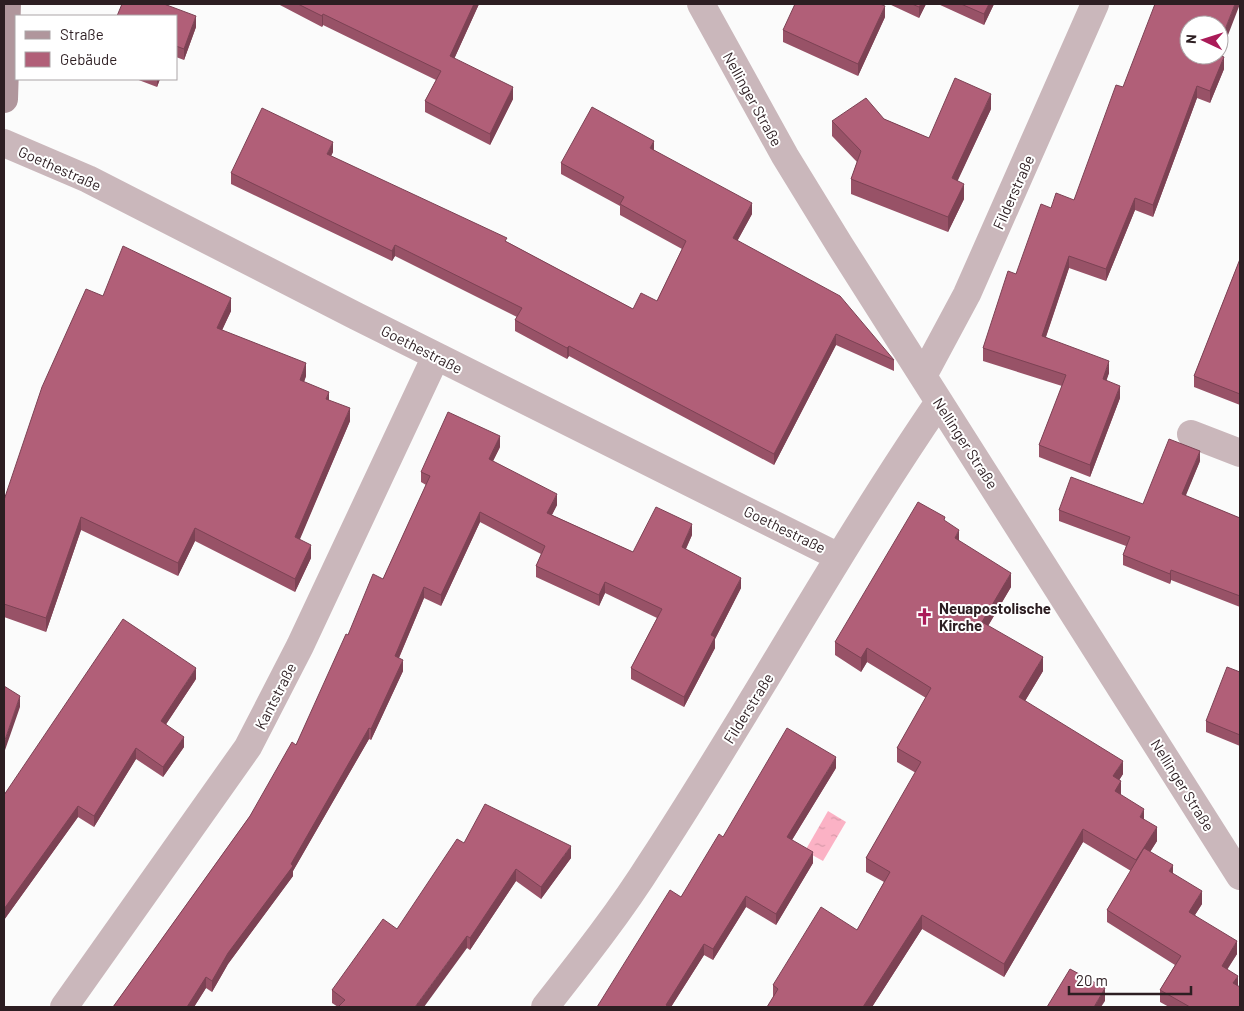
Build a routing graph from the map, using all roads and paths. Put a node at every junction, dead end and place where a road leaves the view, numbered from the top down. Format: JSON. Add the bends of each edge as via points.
{"nodes":[{"id":1,"x":6,"y":4,"type":"edge"},
{"id":2,"x":701,"y":4,"type":"edge"},
{"id":3,"x":1095,"y":4,"type":"edge"},
{"id":4,"x":4,"y":99,"type":"edge"},
{"id":5,"x":4,"y":143,"type":"edge"},
{"id":6,"x":436,"y":356,"type":"junction"},
{"id":7,"x":923,"y":376,"type":"junction"},
{"id":8,"x":939,"y":402,"type":"junction"},
{"id":9,"x":1191,"y":434,"type":"dead end"},
{"id":10,"x":1240,"y":453,"type":"edge"},
{"id":11,"x":840,"y":557,"type":"junction"},
{"id":12,"x":1240,"y":876,"type":"edge"},
{"id":13,"x":64,"y":1007,"type":"edge"},
{"id":14,"x":545,"y":1007,"type":"edge"}],
"edges":[{"from":1,"to":4,"type":"street"},
{"from":2,"to":7,"type":"street","name":"Nellinger Straße","via":[[785,156]]},
{"from":3,"to":7,"type":"street","name":"Filderstraße","via":[[967,294]]},
{"from":5,"to":6,"type":"street","name":"Goethestraße","via":[[88,179]]},
{"from":6,"to":11,"type":"street","name":"Goethestraße"},
{"from":6,"to":13,"type":"street","name":"Kantstraße","via":[[300,646],[248,747]]},
{"from":7,"to":8,"type":"street","name":"Nellinger Straße"},
{"from":8,"to":11,"type":"street","name":"Filderstraße","via":[[891,472]]},
{"from":8,"to":12,"type":"street","name":"Nellinger Straße"},
{"from":9,"to":10,"type":"street"},
{"from":11,"to":14,"type":"street","name":"Filderstraße","via":[[652,862]]}]}
